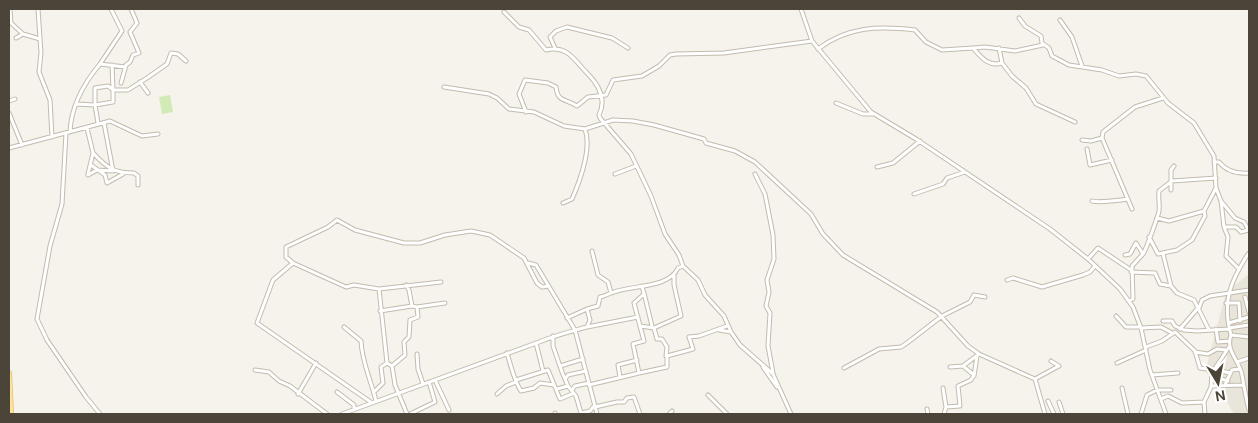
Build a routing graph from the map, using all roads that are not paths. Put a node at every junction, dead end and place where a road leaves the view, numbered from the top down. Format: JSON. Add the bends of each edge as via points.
{"nodes":[{"id":1,"x":10,"y":9,"type":"edge"},
{"id":2,"x":38,"y":9,"type":"edge"},
{"id":3,"x":111,"y":9,"type":"edge"},
{"id":4,"x":131,"y":9,"type":"edge"},
{"id":5,"x":801,"y":9,"type":"edge"},
{"id":6,"x":504,"y":12,"type":"dead end"},
{"id":7,"x":1019,"y":18,"type":"dead end"},
{"id":8,"x":1060,"y":20,"type":"dead end"},
{"id":9,"x":23,"y":34,"type":"junction"},
{"id":10,"x":16,"y":38,"type":"dead end"},
{"id":11,"x":40,"y":39,"type":"junction"},
{"id":12,"x":812,"y":41,"type":"junction"},
{"id":13,"x":1043,"y":44,"type":"junction"},
{"id":14,"x":555,"y":48,"type":"junction"},
{"id":15,"x":628,"y":48,"type":"dead end"},
{"id":16,"x":973,"y":48,"type":"junction"},
{"id":17,"x":999,"y":48,"type":"junction"},
{"id":18,"x":818,"y":49,"type":"junction"},
{"id":19,"x":186,"y":61,"type":"dead end"},
{"id":20,"x":1002,"y":63,"type":"junction"},
{"id":21,"x":100,"y":64,"type":"junction"},
{"id":22,"x":112,"y":64,"type":"junction"},
{"id":23,"x":125,"y":67,"type":"junction"},
{"id":24,"x":1082,"y":67,"type":"junction"},
{"id":25,"x":113,"y":79,"type":"junction"},
{"id":26,"x":140,"y":82,"type":"junction"},
{"id":27,"x":444,"y":87,"type":"dead end"},
{"id":28,"x":113,"y":90,"type":"junction"},
{"id":29,"x":148,"y":93,"type":"dead end"},
{"id":30,"x":601,"y":95,"type":"junction"},
{"id":31,"x":1163,"y":98,"type":"junction"},
{"id":32,"x":15,"y":99,"type":"dead end"},
{"id":33,"x":9,"y":101,"type":"edge"},
{"id":34,"x":836,"y":102,"type":"dead end"},
{"id":35,"x":76,"y":104,"type":"junction"},
{"id":36,"x":95,"y":105,"type":"junction"},
{"id":37,"x":526,"y":112,"type":"junction"},
{"id":38,"x":9,"y":113,"type":"edge"},
{"id":39,"x":874,"y":114,"type":"junction"},
{"id":40,"x":104,"y":122,"type":"junction"},
{"id":41,"x":1076,"y":122,"type":"dead end"},
{"id":42,"x":98,"y":123,"type":"junction"},
{"id":43,"x":604,"y":123,"type":"junction"},
{"id":44,"x":87,"y":128,"type":"junction"},
{"id":45,"x":585,"y":128,"type":"junction"},
{"id":46,"x":68,"y":133,"type":"junction"},
{"id":47,"x":158,"y":134,"type":"dead end"},
{"id":48,"x":52,"y":137,"type":"junction"},
{"id":49,"x":1102,"y":138,"type":"junction"},
{"id":50,"x":1082,"y":140,"type":"dead end"},
{"id":51,"x":920,"y":141,"type":"junction"},
{"id":52,"x":22,"y":145,"type":"junction"},
{"id":53,"x":9,"y":148,"type":"edge"},
{"id":54,"x":1087,"y":149,"type":"dead end"},
{"id":55,"x":94,"y":153,"type":"junction"},
{"id":56,"x":1112,"y":160,"type":"junction"},
{"id":57,"x":1214,"y":162,"type":"junction"},
{"id":58,"x":92,"y":165,"type":"junction"},
{"id":59,"x":636,"y":166,"type":"junction"},
{"id":60,"x":1174,"y":166,"type":"dead end"},
{"id":61,"x":877,"y":167,"type":"dead end"},
{"id":62,"x":100,"y":171,"type":"junction"},
{"id":63,"x":113,"y":171,"type":"junction"},
{"id":64,"x":966,"y":172,"type":"junction"},
{"id":65,"x":1249,"y":173,"type":"edge"},
{"id":66,"x":124,"y":174,"type":"dead end"},
{"id":67,"x":615,"y":174,"type":"dead end"},
{"id":68,"x":755,"y":174,"type":"dead end"},
{"id":69,"x":1216,"y":178,"type":"junction"},
{"id":70,"x":1172,"y":181,"type":"junction"},
{"id":71,"x":138,"y":185,"type":"dead end"},
{"id":72,"x":1216,"y":188,"type":"junction"},
{"id":73,"x":1171,"y":190,"type":"dead end"},
{"id":74,"x":1125,"y":193,"type":"junction"},
{"id":75,"x":914,"y":194,"type":"dead end"},
{"id":76,"x":1119,"y":198,"type":"junction"},
{"id":77,"x":1128,"y":199,"type":"junction"},
{"id":78,"x":1092,"y":201,"type":"dead end"},
{"id":79,"x":1221,"y":201,"type":"junction"},
{"id":80,"x":563,"y":203,"type":"dead end"},
{"id":81,"x":1207,"y":205,"type":"junction"},
{"id":82,"x":1132,"y":209,"type":"dead end"},
{"id":83,"x":1204,"y":211,"type":"junction"},
{"id":84,"x":1208,"y":211,"type":"dead end"},
{"id":85,"x":1158,"y":218,"type":"junction"},
{"id":86,"x":1224,"y":227,"type":"junction"},
{"id":87,"x":1249,"y":231,"type":"edge"},
{"id":88,"x":1149,"y":237,"type":"junction"},
{"id":89,"x":592,"y":251,"type":"dead end"},
{"id":90,"x":1143,"y":254,"type":"junction"},
{"id":91,"x":1163,"y":254,"type":"junction"},
{"id":92,"x":1249,"y":254,"type":"edge"},
{"id":93,"x":1125,"y":255,"type":"dead end"},
{"id":94,"x":1088,"y":259,"type":"junction"},
{"id":95,"x":293,"y":263,"type":"junction"},
{"id":96,"x":528,"y":263,"type":"junction"},
{"id":97,"x":683,"y":266,"type":"junction"},
{"id":98,"x":1095,"y":266,"type":"junction"},
{"id":99,"x":1238,"y":268,"type":"junction"},
{"id":100,"x":1131,"y":271,"type":"junction"},
{"id":101,"x":674,"y":275,"type":"junction"},
{"id":102,"x":1007,"y":280,"type":"dead end"},
{"id":103,"x":441,"y":282,"type":"dead end"},
{"id":104,"x":406,"y":285,"type":"junction"},
{"id":105,"x":549,"y":286,"type":"junction"},
{"id":106,"x":642,"y":286,"type":"junction"},
{"id":107,"x":1171,"y":286,"type":"junction"},
{"id":108,"x":379,"y":289,"type":"junction"},
{"id":109,"x":1249,"y":290,"type":"edge"},
{"id":110,"x":1231,"y":292,"type":"junction"},
{"id":111,"x":611,"y":293,"type":"junction"},
{"id":112,"x":644,"y":293,"type":"junction"},
{"id":113,"x":1245,"y":296,"type":"dead end"},
{"id":114,"x":985,"y":297,"type":"dead end"},
{"id":115,"x":1129,"y":301,"type":"junction"},
{"id":116,"x":444,"y":303,"type":"dead end"},
{"id":117,"x":1226,"y":303,"type":"junction"},
{"id":118,"x":412,"y":306,"type":"junction"},
{"id":119,"x":417,"y":306,"type":"junction"},
{"id":120,"x":1198,"y":308,"type":"junction"},
{"id":121,"x":587,"y":309,"type":"junction"},
{"id":122,"x":380,"y":311,"type":"junction"},
{"id":123,"x":1249,"y":312,"type":"edge"},
{"id":124,"x":942,"y":316,"type":"junction"},
{"id":125,"x":1116,"y":316,"type":"dead end"},
{"id":126,"x":638,"y":317,"type":"junction"},
{"id":127,"x":1249,"y":317,"type":"edge"},
{"id":128,"x":567,"y":318,"type":"junction"},
{"id":129,"x":1163,"y":321,"type":"dead end"},
{"id":130,"x":1240,"y":321,"type":"junction"},
{"id":131,"x":1229,"y":323,"type":"junction"},
{"id":132,"x":1249,"y":325,"type":"edge"},
{"id":133,"x":344,"y":326,"type":"dead end"},
{"id":134,"x":640,"y":326,"type":"junction"},
{"id":135,"x":728,"y":326,"type":"junction"},
{"id":136,"x":587,"y":327,"type":"junction"},
{"id":137,"x":653,"y":327,"type":"junction"},
{"id":138,"x":1141,"y":327,"type":"junction"},
{"id":139,"x":1229,"y":328,"type":"junction"},
{"id":140,"x":1180,"y":329,"type":"junction"},
{"id":141,"x":1216,"y":329,"type":"junction"},
{"id":142,"x":575,"y":330,"type":"junction"},
{"id":143,"x":718,"y":330,"type":"junction"},
{"id":144,"x":1208,"y":330,"type":"junction"},
{"id":145,"x":731,"y":332,"type":"junction"},
{"id":146,"x":1172,"y":333,"type":"junction"},
{"id":147,"x":1231,"y":335,"type":"junction"},
{"id":148,"x":553,"y":336,"type":"junction"},
{"id":149,"x":1249,"y":337,"type":"edge"},
{"id":150,"x":1229,"y":341,"type":"junction"},
{"id":151,"x":536,"y":343,"type":"junction"},
{"id":152,"x":1229,"y":346,"type":"junction"},
{"id":153,"x":1146,"y":349,"type":"junction"},
{"id":154,"x":1226,"y":350,"type":"junction"},
{"id":155,"x":1195,"y":352,"type":"junction"},
{"id":156,"x":508,"y":353,"type":"junction"},
{"id":157,"x":417,"y":354,"type":"dead end"},
{"id":158,"x":978,"y":355,"type":"junction"},
{"id":159,"x":666,"y":357,"type":"junction"},
{"id":160,"x":1249,"y":358,"type":"edge"},
{"id":161,"x":582,"y":359,"type":"junction"},
{"id":162,"x":636,"y":360,"type":"junction"},
{"id":163,"x":756,"y":360,"type":"junction"},
{"id":164,"x":1051,"y":361,"type":"dead end"},
{"id":165,"x":1237,"y":362,"type":"junction"},
{"id":166,"x":316,"y":363,"type":"junction"},
{"id":167,"x":1117,"y":363,"type":"dead end"},
{"id":168,"x":387,"y":364,"type":"junction"},
{"id":169,"x":392,"y":366,"type":"junction"},
{"id":170,"x":560,"y":366,"type":"junction"},
{"id":171,"x":963,"y":366,"type":"junction"},
{"id":172,"x":950,"y":367,"type":"dead end"},
{"id":173,"x":844,"y":368,"type":"dead end"},
{"id":174,"x":1213,"y":369,"type":"junction"},
{"id":175,"x":1240,"y":369,"type":"junction"},
{"id":176,"x":255,"y":370,"type":"dead end"},
{"id":177,"x":543,"y":371,"type":"junction"},
{"id":178,"x":586,"y":371,"type":"junction"},
{"id":179,"x":9,"y":373,"type":"edge"},
{"id":180,"x":639,"y":373,"type":"junction"},
{"id":181,"x":1178,"y":373,"type":"dead end"},
{"id":182,"x":1230,"y":373,"type":"junction"},
{"id":183,"x":774,"y":374,"type":"junction"},
{"id":184,"x":974,"y":375,"type":"junction"},
{"id":185,"x":1152,"y":375,"type":"junction"},
{"id":186,"x":1212,"y":375,"type":"junction"},
{"id":187,"x":620,"y":377,"type":"junction"},
{"id":188,"x":565,"y":379,"type":"junction"},
{"id":189,"x":1035,"y":379,"type":"junction"},
{"id":190,"x":435,"y":380,"type":"junction"},
{"id":191,"x":516,"y":381,"type":"junction"},
{"id":192,"x":1228,"y":381,"type":"junction"},
{"id":193,"x":429,"y":382,"type":"junction"},
{"id":194,"x":423,"y":384,"type":"junction"},
{"id":195,"x":589,"y":384,"type":"junction"},
{"id":196,"x":554,"y":385,"type":"junction"},
{"id":197,"x":1243,"y":385,"type":"junction"},
{"id":198,"x":568,"y":386,"type":"junction"},
{"id":199,"x":1211,"y":386,"type":"junction"},
{"id":200,"x":1225,"y":386,"type":"junction"},
{"id":201,"x":943,"y":388,"type":"dead end"},
{"id":202,"x":1122,"y":388,"type":"dead end"},
{"id":203,"x":557,"y":389,"type":"junction"},
{"id":204,"x":1157,"y":390,"type":"junction"},
{"id":205,"x":1171,"y":390,"type":"dead end"},
{"id":206,"x":337,"y":392,"type":"dead end"},
{"id":207,"x":572,"y":392,"type":"junction"},
{"id":208,"x":398,"y":393,"type":"junction"},
{"id":209,"x":299,"y":394,"type":"junction"},
{"id":210,"x":374,"y":394,"type":"junction"},
{"id":211,"x":497,"y":394,"type":"dead end"},
{"id":212,"x":708,"y":396,"type":"dead end"},
{"id":213,"x":783,"y":397,"type":"junction"},
{"id":214,"x":1161,"y":399,"type":"junction"},
{"id":215,"x":1048,"y":401,"type":"dead end"},
{"id":216,"x":373,"y":402,"type":"junction"},
{"id":217,"x":1059,"y":402,"type":"dead end"},
{"id":218,"x":1204,"y":402,"type":"junction"},
{"id":219,"x":595,"y":406,"type":"junction"},
{"id":220,"x":946,"y":407,"type":"junction"},
{"id":221,"x":927,"y":409,"type":"dead end"},
{"id":222,"x":354,"y":410,"type":"junction"},
{"id":223,"x":449,"y":410,"type":"dead end"},
{"id":224,"x":1249,"y":410,"type":"edge"},
{"id":225,"x":672,"y":411,"type":"dead end"},
{"id":226,"x":10,"y":413,"type":"edge"},
{"id":227,"x":100,"y":414,"type":"edge"},
{"id":228,"x":327,"y":414,"type":"edge"},
{"id":229,"x":342,"y":414,"type":"edge"},
{"id":230,"x":406,"y":414,"type":"edge"},
{"id":231,"x":410,"y":414,"type":"edge"},
{"id":232,"x":581,"y":414,"type":"edge"},
{"id":233,"x":597,"y":414,"type":"edge"},
{"id":234,"x":640,"y":414,"type":"edge"},
{"id":235,"x":669,"y":414,"type":"edge"},
{"id":236,"x":727,"y":414,"type":"edge"},
{"id":237,"x":791,"y":414,"type":"edge"},
{"id":238,"x":928,"y":414,"type":"edge"},
{"id":239,"x":944,"y":414,"type":"edge"},
{"id":240,"x":1045,"y":414,"type":"edge"},
{"id":241,"x":1054,"y":414,"type":"edge"},
{"id":242,"x":1063,"y":414,"type":"edge"},
{"id":243,"x":1128,"y":414,"type":"edge"},
{"id":244,"x":1141,"y":414,"type":"edge"},
{"id":245,"x":1166,"y":414,"type":"edge"},
{"id":246,"x":1205,"y":414,"type":"edge"}],
"edges":[{"from":1,"to":9,"type":"street","via":[[11,23]]},
{"from":2,"to":11,"type":"street"},
{"from":3,"to":21,"type":"street","via":[[122,31]]},
{"from":4,"to":23,"type":"street","via":[[137,23],[130,33],[139,53],[133,55]]},
{"from":5,"to":12,"type":"street"},
{"from":6,"to":14,"type":"street","via":[[519,27],[529,30],[546,50]]},
{"from":7,"to":13,"type":"street","via":[[1041,36]]},
{"from":8,"to":24,"type":"street","via":[[1072,37]]},
{"from":9,"to":10,"type":"street"},
{"from":9,"to":11,"type":"street"},
{"from":11,"to":48,"type":"street","via":[[39,72],[50,100]]},
{"from":12,"to":18,"type":"street"},
{"from":12,"to":30,"type":"street","via":[[724,53],[670,55],[642,76],[612,80],[606,94]]},
{"from":13,"to":17,"type":"street","via":[[1015,51]]},
{"from":13,"to":24,"type":"street","via":[[1062,63]]},
{"from":14,"to":15,"type":"street","via":[[550,37],[567,27],[612,38]]},
{"from":14,"to":30,"type":"street","via":[[578,60],[594,78]]},
{"from":16,"to":17,"type":"street"},
{"from":16,"to":18,"type":"street","via":[[944,50],[926,42],[915,30],[876,26],[846,33]]},
{"from":16,"to":20,"type":"street","via":[[982,60]]},
{"from":17,"to":20,"type":"street"},
{"from":18,"to":39,"type":"street"},
{"from":19,"to":26,"type":"street","via":[[171,53],[167,64]]},
{"from":20,"to":41,"type":"street","via":[[1026,88],[1036,104]]},
{"from":21,"to":22,"type":"street"},
{"from":21,"to":35,"type":"street","via":[[88,78]]},
{"from":22,"to":23,"type":"street"},
{"from":22,"to":25,"type":"street"},
{"from":23,"to":25,"type":"street","via":[[121,81]]},
{"from":24,"to":31,"type":"street","via":[[1119,76],[1143,75]]},
{"from":25,"to":28,"type":"street"},
{"from":26,"to":28,"type":"street","via":[[128,90]]},
{"from":26,"to":29,"type":"street"},
{"from":27,"to":37,"type":"street","via":[[489,94],[509,109]]},
{"from":28,"to":36,"type":"street","via":[[113,102]]},
{"from":28,"to":36,"type":"street","via":[[108,86],[95,88]]},
{"from":30,"to":37,"type":"street","via":[[588,97],[577,106],[561,100],[556,87],[548,83],[525,80],[519,94]]},
{"from":30,"to":43,"type":"street","via":[[603,106],[599,115]]},
{"from":31,"to":49,"type":"street","via":[[1134,108],[1113,122],[1109,130],[1103,132]]},
{"from":31,"to":57,"type":"street","via":[[1194,124],[1214,156]]},
{"from":32,"to":33,"type":"street"},
{"from":34,"to":39,"type":"street","via":[[863,114]]},
{"from":35,"to":36,"type":"street"},
{"from":35,"to":46,"type":"street"},
{"from":36,"to":42,"type":"street"},
{"from":37,"to":45,"type":"street","via":[[534,112],[564,126]]},
{"from":38,"to":52,"type":"street"},
{"from":39,"to":51,"type":"street"},
{"from":40,"to":42,"type":"street"},
{"from":40,"to":47,"type":"street","via":[[112,122],[142,136]]},
{"from":40,"to":63,"type":"street"},
{"from":42,"to":44,"type":"street"},
{"from":43,"to":45,"type":"street"},
{"from":43,"to":59,"type":"street","via":[[631,154]]},
{"from":43,"to":124,"type":"street","via":[[619,120],[654,125],[742,154],[769,173],[811,214],[837,250]]},
{"from":44,"to":46,"type":"street"},
{"from":44,"to":55,"type":"street"},
{"from":45,"to":80,"type":"street","via":[[588,146],[580,182],[572,200]]},
{"from":46,"to":48,"type":"street"},
{"from":46,"to":227,"type":"street","via":[[62,204],[50,246],[37,319],[47,340]]},
{"from":48,"to":52,"type":"street"},
{"from":49,"to":50,"type":"street"},
{"from":49,"to":56,"type":"street"},
{"from":51,"to":61,"type":"street","via":[[893,163]]},
{"from":51,"to":64,"type":"street"},
{"from":52,"to":53,"type":"street"},
{"from":54,"to":56,"type":"street","via":[[1090,165]]},
{"from":55,"to":58,"type":"street"},
{"from":55,"to":63,"type":"street"},
{"from":56,"to":74,"type":"street"},
{"from":57,"to":65,"type":"street","via":[[1220,162],[1226,169],[1237,173]]},
{"from":57,"to":69,"type":"street"},
{"from":58,"to":62,"type":"street"},
{"from":58,"to":62,"type":"street","via":[[88,175]]},
{"from":59,"to":67,"type":"street"},
{"from":59,"to":97,"type":"street","via":[[665,234]]},
{"from":60,"to":70,"type":"street"},
{"from":62,"to":63,"type":"street"},
{"from":62,"to":66,"type":"street","via":[[107,183]]},
{"from":63,"to":71,"type":"street","via":[[134,173],[138,176]]},
{"from":64,"to":75,"type":"street"},
{"from":64,"to":94,"type":"street"},
{"from":68,"to":183,"type":"street","via":[[765,194],[773,235],[774,259],[767,280],[766,306],[770,313],[768,346]]},
{"from":69,"to":70,"type":"street"},
{"from":69,"to":72,"type":"street"},
{"from":70,"to":73,"type":"street"},
{"from":70,"to":85,"type":"street","via":[[1160,191]]},
{"from":72,"to":79,"type":"street"},
{"from":72,"to":81,"type":"street"},
{"from":74,"to":76,"type":"street"},
{"from":74,"to":77,"type":"street"},
{"from":76,"to":77,"type":"street"},
{"from":76,"to":78,"type":"street","via":[[1101,203]]},
{"from":77,"to":82,"type":"street"},
{"from":79,"to":86,"type":"street"},
{"from":79,"to":87,"type":"street"},
{"from":81,"to":83,"type":"street"},
{"from":81,"to":84,"type":"street"},
{"from":83,"to":85,"type":"street","via":[[1169,222]]},
{"from":83,"to":91,"type":"street","via":[[1205,216],[1194,239]]},
{"from":85,"to":88,"type":"street"},
{"from":86,"to":87,"type":"street","via":[[1236,226],[1241,232]]},
{"from":86,"to":99,"type":"street","via":[[1228,237],[1226,256]]},
{"from":88,"to":90,"type":"street"},
{"from":88,"to":91,"type":"street","via":[[1158,254]]},
{"from":89,"to":111,"type":"street","via":[[598,275],[608,282]]},
{"from":90,"to":93,"type":"street","via":[[1136,243],[1130,254]]},
{"from":90,"to":100,"type":"street"},
{"from":91,"to":107,"type":"street"},
{"from":92,"to":99,"type":"street"},
{"from":94,"to":98,"type":"street"},
{"from":94,"to":100,"type":"street","via":[[1098,248]]},
{"from":95,"to":96,"type":"street","via":[[286,257],[286,247],[338,220],[356,230],[404,243],[480,232],[495,237]]},
{"from":95,"to":108,"type":"street","via":[[346,287]]},
{"from":95,"to":166,"type":"street","via":[[273,280],[257,323]]},
{"from":96,"to":105,"type":"street","via":[[536,265]]},
{"from":96,"to":105,"type":"street","via":[[540,287]]},
{"from":97,"to":101,"type":"street"},
{"from":97,"to":135,"type":"street","via":[[698,280]]},
{"from":98,"to":102,"type":"street","via":[[1083,275],[1042,287],[1014,278]]},
{"from":98,"to":115,"type":"street"},
{"from":99,"to":110,"type":"street"},
{"from":100,"to":107,"type":"street","via":[[1155,273],[1160,284]]},
{"from":100,"to":115,"type":"street","via":[[1133,299]]},
{"from":101,"to":106,"type":"street"},
{"from":101,"to":137,"type":"street","via":[[681,316]]},
{"from":103,"to":104,"type":"street"},
{"from":104,"to":108,"type":"street"},
{"from":104,"to":118,"type":"street"},
{"from":105,"to":128,"type":"street"},
{"from":106,"to":111,"type":"street"},
{"from":106,"to":112,"type":"street"},
{"from":107,"to":120,"type":"street","via":[[1177,294],[1194,300]]},
{"from":108,"to":122,"type":"street"},
{"from":109,"to":110,"type":"street"},
{"from":110,"to":117,"type":"street"},
{"from":110,"to":120,"type":"street","via":[[1210,296],[1202,300]]},
{"from":111,"to":121,"type":"street","via":[[598,299],[598,306]]},
{"from":112,"to":126,"type":"street","via":[[635,301]]},
{"from":112,"to":137,"type":"street"},
{"from":113,"to":123,"type":"street"},
{"from":114,"to":124,"type":"street","via":[[974,295],[968,304]]},
{"from":115,"to":138,"type":"street"},
{"from":116,"to":119,"type":"street"},
{"from":117,"to":130,"type":"street","via":[[1239,303]]},
{"from":117,"to":131,"type":"street"},
{"from":118,"to":119,"type":"street"},
{"from":118,"to":122,"type":"street"},
{"from":119,"to":169,"type":"street","via":[[418,317],[410,320],[409,337],[404,342],[405,355]]},
{"from":120,"to":140,"type":"street"},
{"from":120,"to":144,"type":"street"},
{"from":121,"to":128,"type":"street"},
{"from":121,"to":136,"type":"street","via":[[590,320]]},
{"from":122,"to":168,"type":"street"},
{"from":124,"to":158,"type":"street"},
{"from":124,"to":173,"type":"street","via":[[907,344],[879,349]]},
{"from":125,"to":138,"type":"street","via":[[1126,327]]},
{"from":126,"to":134,"type":"street"},
{"from":126,"to":136,"type":"street"},
{"from":127,"to":130,"type":"street"},
{"from":128,"to":142,"type":"street"},
{"from":129,"to":140,"type":"street","via":[[1172,322]]},
{"from":130,"to":131,"type":"street"},
{"from":131,"to":139,"type":"street"},
{"from":132,"to":139,"type":"street"},
{"from":133,"to":210,"type":"street","via":[[361,340],[363,362]]},
{"from":134,"to":137,"type":"street"},
{"from":134,"to":162,"type":"street","via":[[645,340],[633,344]]},
{"from":135,"to":143,"type":"street"},
{"from":135,"to":145,"type":"street"},
{"from":136,"to":142,"type":"street"},
{"from":137,"to":159,"type":"street","via":[[657,339],[662,338],[666,344]]},
{"from":138,"to":146,"type":"street","via":[[1162,327]]},
{"from":138,"to":153,"type":"street"},
{"from":139,"to":141,"type":"street"},
{"from":139,"to":147,"type":"street"},
{"from":140,"to":144,"type":"street"},
{"from":141,"to":144,"type":"street"},
{"from":141,"to":150,"type":"street","via":[[1218,342]]},
{"from":142,"to":148,"type":"street"},
{"from":142,"to":161,"type":"street"},
{"from":143,"to":145,"type":"street"},
{"from":143,"to":159,"type":"street","via":[[689,337],[692,349]]},
{"from":145,"to":163,"type":"street"},
{"from":146,"to":153,"type":"street"},
{"from":146,"to":155,"type":"street","via":[[1179,333]]},
{"from":147,"to":149,"type":"street"},
{"from":147,"to":150,"type":"street"},
{"from":148,"to":151,"type":"street"},
{"from":148,"to":170,"type":"street"},
{"from":150,"to":152,"type":"street"},
{"from":151,"to":156,"type":"street"},
{"from":151,"to":177,"type":"street"},
{"from":152,"to":154,"type":"street"},
{"from":152,"to":165,"type":"street"},
{"from":153,"to":167,"type":"street"},
{"from":153,"to":185,"type":"street"},
{"from":154,"to":155,"type":"street","via":[[1217,349],[1208,354]]},
{"from":154,"to":174,"type":"street"},
{"from":155,"to":186,"type":"street","via":[[1200,368],[1207,369]]},
{"from":156,"to":190,"type":"street"},
{"from":156,"to":191,"type":"street"},
{"from":157,"to":194,"type":"street"},
{"from":158,"to":171,"type":"street"},
{"from":158,"to":184,"type":"street"},
{"from":158,"to":189,"type":"street"},
{"from":159,"to":180,"type":"street","via":[[667,367]]},
{"from":160,"to":165,"type":"street"},
{"from":161,"to":170,"type":"street"},
{"from":161,"to":178,"type":"street"},
{"from":162,"to":180,"type":"street"},
{"from":162,"to":187,"type":"street","via":[[618,365]]},
{"from":163,"to":183,"type":"street"},
{"from":163,"to":213,"type":"street","via":[[769,373]]},
{"from":164,"to":189,"type":"street","via":[[1058,367]]},
{"from":165,"to":175,"type":"street"},
{"from":166,"to":209,"type":"street"},
{"from":166,"to":216,"type":"street"},
{"from":168,"to":169,"type":"street"},
{"from":168,"to":210,"type":"street","via":[[381,367],[382,383]]},
{"from":169,"to":208,"type":"street"},
{"from":170,"to":188,"type":"street"},
{"from":171,"to":172,"type":"street"},
{"from":171,"to":184,"type":"street"},
{"from":174,"to":182,"type":"street"},
{"from":174,"to":186,"type":"street"},
{"from":175,"to":182,"type":"street"},
{"from":175,"to":197,"type":"street"},
{"from":176,"to":209,"type":"street","via":[[269,372]]},
{"from":177,"to":191,"type":"street"},
{"from":177,"to":196,"type":"street","via":[[549,370]]},
{"from":178,"to":188,"type":"street","via":[[568,375]]},
{"from":178,"to":195,"type":"street"},
{"from":179,"to":226,"type":"main road"},
{"from":180,"to":187,"type":"street"},
{"from":181,"to":185,"type":"street"},
{"from":182,"to":192,"type":"street"},
{"from":183,"to":213,"type":"street"},
{"from":184,"to":220,"type":"street","via":[[958,386],[960,406]]},
{"from":185,"to":204,"type":"street"},
{"from":186,"to":192,"type":"street"},
{"from":186,"to":199,"type":"street"},
{"from":187,"to":195,"type":"street"},
{"from":188,"to":198,"type":"street"},
{"from":189,"to":240,"type":"street"},
{"from":190,"to":193,"type":"street"},
{"from":190,"to":223,"type":"street"},
{"from":191,"to":196,"type":"street","via":[[521,391],[541,383]]},
{"from":191,"to":211,"type":"street"},
{"from":192,"to":200,"type":"street"},
{"from":193,"to":194,"type":"street"},
{"from":193,"to":231,"type":"street","via":[[435,402]]},
{"from":194,"to":208,"type":"street"},
{"from":195,"to":207,"type":"street","via":[[575,386]]},
{"from":195,"to":219,"type":"street"},
{"from":196,"to":203,"type":"street"},
{"from":197,"to":200,"type":"street"},
{"from":197,"to":224,"type":"street"},
{"from":198,"to":203,"type":"street"},
{"from":198,"to":207,"type":"street"},
{"from":199,"to":200,"type":"street"},
{"from":199,"to":218,"type":"street"},
{"from":201,"to":220,"type":"street"},
{"from":202,"to":243,"type":"street"},
{"from":203,"to":207,"type":"street","via":[[561,400]]},
{"from":204,"to":205,"type":"street"},
{"from":204,"to":214,"type":"street"},
{"from":204,"to":244,"type":"street","via":[[1147,395]]},
{"from":206,"to":222,"type":"street","via":[[354,405]]},
{"from":207,"to":232,"type":"street"},
{"from":208,"to":216,"type":"street"},
{"from":208,"to":230,"type":"street"},
{"from":209,"to":228,"type":"street"},
{"from":210,"to":216,"type":"street"},
{"from":212,"to":236,"type":"street"},
{"from":213,"to":237,"type":"street"},
{"from":214,"to":218,"type":"street","via":[[1168,396],[1181,402]]},
{"from":214,"to":245,"type":"street"},
{"from":215,"to":241,"type":"street"},
{"from":216,"to":222,"type":"street"},
{"from":217,"to":242,"type":"street"},
{"from":218,"to":246,"type":"street"},
{"from":219,"to":232,"type":"street","via":[[590,412]]},
{"from":219,"to":233,"type":"street"},
{"from":219,"to":234,"type":"street","via":[[624,402],[634,397]]},
{"from":220,"to":239,"type":"street"},
{"from":221,"to":238,"type":"street"},
{"from":222,"to":229,"type":"street"},
{"from":225,"to":235,"type":"street"}]}
